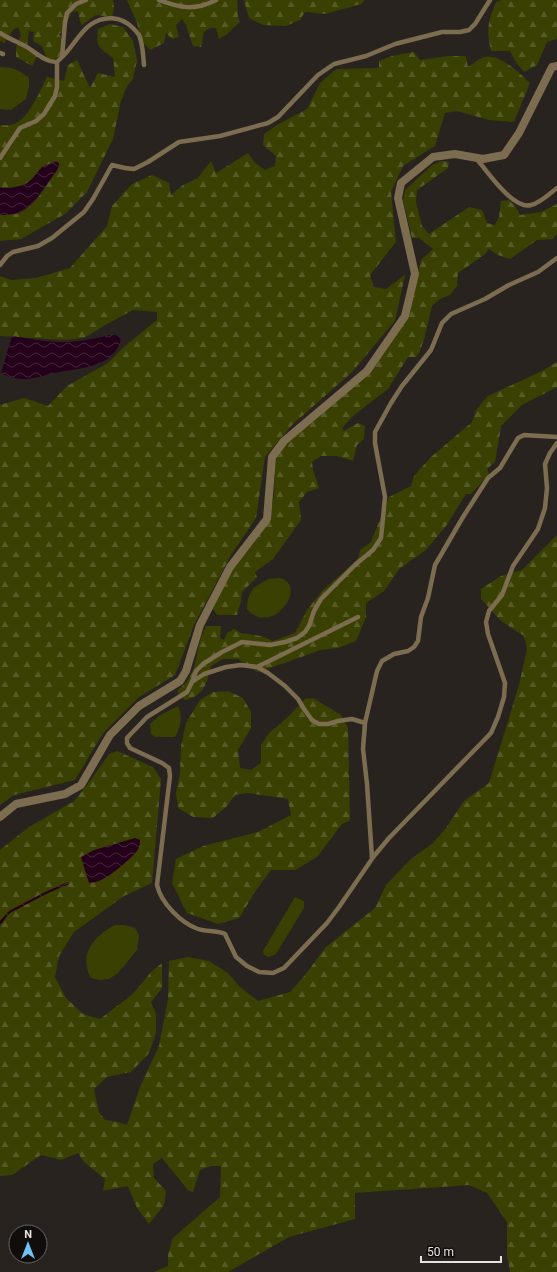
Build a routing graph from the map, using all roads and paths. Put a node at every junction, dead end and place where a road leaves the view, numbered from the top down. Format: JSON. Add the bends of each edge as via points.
{"nodes":[{"id":1,"x":86,"y":0,"type":"edge"},
{"id":2,"x":159,"y":0,"type":"edge"},
{"id":3,"x":217,"y":0,"type":"edge"},
{"id":4,"x":490,"y":0,"type":"edge"},
{"id":5,"x":0,"y":33,"type":"edge"},
{"id":6,"x":62,"y":57,"type":"junction"},
{"id":7,"x":57,"y":62,"type":"junction"},
{"id":8,"x":144,"y":65,"type":"dead end"},
{"id":9,"x":557,"y":66,"type":"edge"},
{"id":10,"x":0,"y":158,"type":"edge"},
{"id":11,"x":476,"y":158,"type":"junction"},
{"id":12,"x":557,"y":188,"type":"edge"},
{"id":13,"x":557,"y":258,"type":"edge"},
{"id":14,"x":0,"y":265,"type":"edge"},
{"id":15,"x":557,"y":437,"type":"edge"},
{"id":16,"x":557,"y":443,"type":"edge"},
{"id":17,"x":358,"y":617,"type":"dead end"},
{"id":18,"x":257,"y":667,"type":"junction"},
{"id":19,"x":192,"y":682,"type":"junction"},
{"id":20,"x":365,"y":723,"type":"junction"},
{"id":21,"x":0,"y":817,"type":"edge"},
{"id":22,"x":372,"y":858,"type":"junction"}],
"edges":[{"from":1,"to":6,"type":"lane","via":[[76,4],[67,13]]},
{"from":2,"to":3,"type":"lane","via":[[190,8]]},
{"from":4,"to":14,"type":"lane","via":[[469,30],[442,32],[402,42],[366,56],[334,64],[318,75],[268,124],[220,136],[179,142],[134,169],[112,165],[84,212],[52,238],[38,246],[14,252]]},
{"from":5,"to":7,"type":"lane","via":[[44,58]]},
{"from":6,"to":7,"type":"lane"},
{"from":6,"to":8,"type":"lane","via":[[90,25],[102,19],[113,18],[122,20],[138,33],[143,48]]},
{"from":7,"to":10,"type":"lane","via":[[55,96],[44,114],[36,121],[20,128]]},
{"from":9,"to":11,"type":"street","via":[[552,67],[519,133],[504,155]]},
{"from":11,"to":12,"type":"lane","via":[[495,182],[517,203],[530,206]]},
{"from":11,"to":21,"type":"street","via":[[455,154],[433,157],[400,184],[398,198],[415,274],[404,316],[367,371],[284,441],[272,457],[266,519],[230,567],[200,625],[186,671],[180,682],[138,706],[110,735],[81,785],[65,794],[16,804]]},
{"from":13,"to":19,"type":"lane","via":[[538,272],[509,285],[485,300],[451,314],[442,323],[431,350],[390,403],[375,432],[385,497],[381,538],[373,550],[320,599],[305,632],[297,638],[270,645],[242,642],[203,664],[196,671]]},
{"from":15,"to":20,"type":"lane","via":[[524,435],[518,438],[500,468],[488,478],[435,565],[421,617],[418,641],[408,651],[394,654],[382,661],[377,671]]},
{"from":16,"to":22,"type":"lane","via":[[545,464],[545,508],[538,529],[513,566],[502,595],[489,611],[486,622],[504,683],[504,697],[491,733]]},
{"from":17,"to":18,"type":"lane"},
{"from":18,"to":19,"type":"lane","via":[[226,667],[204,674]]},
{"from":18,"to":20,"type":"lane","via":[[285,686],[298,699],[312,720],[319,724],[352,719]]},
{"from":19,"to":22,"type":"lane","via":[[187,692],[147,717],[127,738],[130,748],[169,768],[157,885],[165,904],[178,917],[199,930],[225,934],[236,957],[247,966],[259,972],[273,973],[284,968],[327,923]]},
{"from":20,"to":22,"type":"lane","via":[[363,749]]}]}
